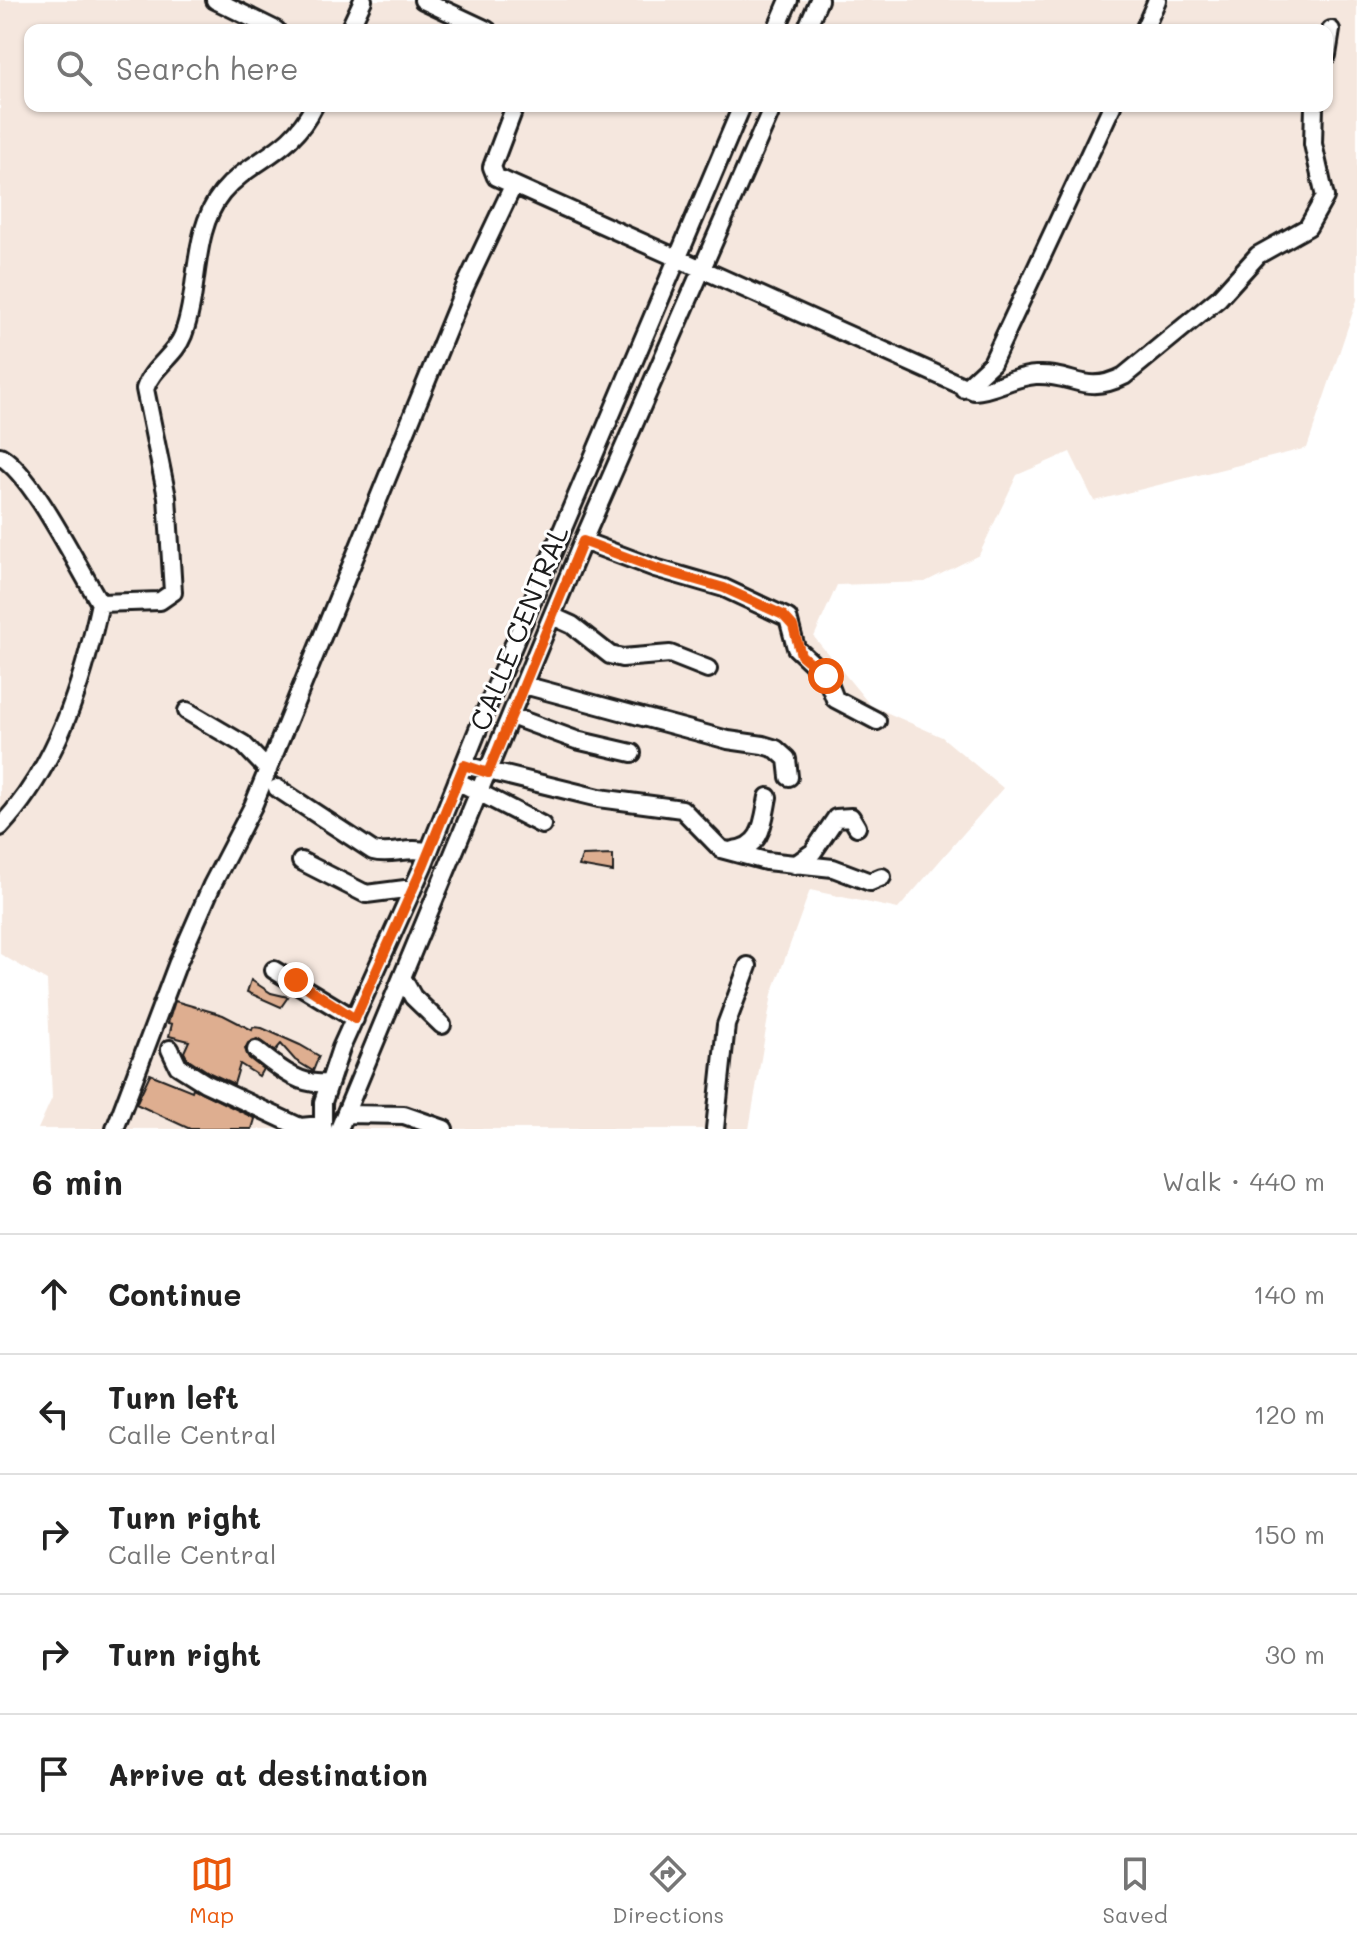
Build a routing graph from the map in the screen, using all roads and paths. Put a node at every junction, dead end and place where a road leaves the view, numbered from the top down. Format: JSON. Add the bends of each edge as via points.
{"nodes":[{"id":1,"x":215,"y":0,"type":"edge"},
{"id":2,"x":363,"y":0,"type":"edge"},
{"id":3,"x":423,"y":0,"type":"edge"},
{"id":4,"x":789,"y":0,"type":"edge"},
{"id":5,"x":819,"y":0,"type":"edge"},
{"id":6,"x":1157,"y":0,"type":"edge"},
{"id":7,"x":264,"y":24,"type":"edge"},
{"id":8,"x":352,"y":24,"type":"edge"},
{"id":9,"x":474,"y":24,"type":"edge"},
{"id":10,"x":779,"y":24,"type":"edge"},
{"id":11,"x":809,"y":24,"type":"edge"},
{"id":12,"x":1147,"y":24,"type":"edge"},
{"id":13,"x":310,"y":112,"type":"edge"},
{"id":14,"x":513,"y":112,"type":"edge"},
{"id":15,"x":739,"y":112,"type":"edge"},
{"id":16,"x":770,"y":112,"type":"edge"},
{"id":17,"x":1109,"y":112,"type":"edge"},
{"id":18,"x":1314,"y":112,"type":"edge"},
{"id":19,"x":513,"y":186,"type":"junction"},
{"id":20,"x":679,"y":256,"type":"junction"},
{"id":21,"x":704,"y":267,"type":"junction"},
{"id":22,"x":964,"y":389,"type":"junction"},
{"id":23,"x":0,"y":456,"type":"edge"},
{"id":24,"x":583,"y":541,"type":"junction"},
{"id":25,"x":100,"y":603,"type":"junction"},
{"id":26,"x":552,"y":616,"type":"junction"},
{"id":27,"x":708,"y":669,"type":"dead end"},
{"id":28,"x":524,"y":685,"type":"junction"},
{"id":29,"x":187,"y":711,"type":"dead end"},
{"id":30,"x":511,"y":716,"type":"junction"},
{"id":31,"x":877,"y":721,"type":"dead end"},
{"id":32,"x":632,"y":753,"type":"dead end"},
{"id":33,"x":464,"y":765,"type":"junction"},
{"id":34,"x":268,"y":770,"type":"junction"},
{"id":35,"x":488,"y":773,"type":"junction"},
{"id":36,"x":789,"y":777,"type":"dead end"},
{"id":37,"x":457,"y":781,"type":"junction"},
{"id":38,"x":277,"y":788,"type":"dead end"},
{"id":39,"x":480,"y":792,"type":"junction"},
{"id":40,"x":768,"y":797,"type":"dead end"},
{"id":41,"x":542,"y":825,"type":"dead end"},
{"id":42,"x":0,"y":827,"type":"edge"},
{"id":43,"x":857,"y":827,"type":"dead end"},
{"id":44,"x":727,"y":850,"type":"junction"},
{"id":45,"x":429,"y":852,"type":"junction"},
{"id":46,"x":301,"y":861,"type":"dead end"},
{"id":47,"x":795,"y":865,"type":"junction"},
{"id":48,"x":882,"y":877,"type":"dead end"},
{"id":49,"x":413,"y":888,"type":"junction"},
{"id":50,"x":748,"y":966,"type":"dead end"},
{"id":51,"x":274,"y":970,"type":"dead end"},
{"id":52,"x":403,"y":979,"type":"junction"},
{"id":53,"x":355,"y":1019,"type":"junction"},
{"id":54,"x":442,"y":1025,"type":"dead end"},
{"id":55,"x":170,"y":1049,"type":"dead end"},
{"id":56,"x":256,"y":1050,"type":"dead end"},
{"id":57,"x":330,"y":1082,"type":"junction"},
{"id":58,"x":343,"y":1121,"type":"edge"},
{"id":59,"x":322,"y":1127,"type":"edge"},
{"id":60,"x":115,"y":1129,"type":"edge"},
{"id":61,"x":444,"y":1129,"type":"edge"},
{"id":62,"x":715,"y":1129,"type":"edge"}],
"edges":[{"from":1,"to":7,"type":"street"},
{"from":2,"to":8,"type":"street"},
{"from":3,"to":9,"type":"street"},
{"from":4,"to":10,"type":"street"},
{"from":5,"to":11,"type":"street"},
{"from":6,"to":12,"type":"street"},
{"from":13,"to":25,"type":"street","via":[[293,139],[220,196],[206,226],[183,335],[145,389],[167,497],[173,592],[160,601]]},
{"from":14,"to":19,"type":"street","via":[[492,167],[496,177]]},
{"from":15,"to":20,"type":"street","name":"CALLE CENTRAL"},
{"from":16,"to":21,"type":"street","name":"CALLE CENTRAL"},
{"from":17,"to":22,"type":"street","via":[[992,363]]},
{"from":18,"to":22,"type":"street","via":[[1313,144],[1325,197],[1308,227],[1258,255],[1219,298],[1124,376],[1091,385],[1040,375],[983,390]]},
{"from":19,"to":20,"type":"street"},
{"from":19,"to":34,"type":"street","via":[[465,287]]},
{"from":20,"to":21,"type":"street"},
{"from":20,"to":33,"type":"street","name":"CALLE CENTRAL"},
{"from":21,"to":22,"type":"street"},
{"from":21,"to":24,"type":"street","name":"CALLE CENTRAL"},
{"from":23,"to":25,"type":"street","via":[[29,486]]},
{"from":24,"to":26,"type":"street","name":"CALLE CENTRAL"},
{"from":24,"to":31,"type":"street","via":[[724,588],[788,618],[796,648],[826,676],[835,699]]},
{"from":25,"to":42,"type":"street","via":[[77,694],[55,744]]},
{"from":26,"to":27,"type":"street","via":[[610,655],[670,654]]},
{"from":26,"to":28,"type":"street","name":"CALLE CENTRAL"},
{"from":28,"to":30,"type":"street","name":"CALLE CENTRAL"},
{"from":28,"to":36,"type":"street","via":[[776,749],[787,759]]},
{"from":29,"to":34,"type":"street","via":[[243,744]]},
{"from":30,"to":32,"type":"street"},
{"from":30,"to":35,"type":"street","name":"CALLE CENTRAL"},
{"from":33,"to":35,"type":"street"},
{"from":33,"to":37,"type":"street","name":"CALLE CENTRAL"},
{"from":34,"to":60,"type":"street","via":[[183,951]]},
{"from":35,"to":39,"type":"street","name":"CALLE CENTRAL"},
{"from":35,"to":44,"type":"street","via":[[599,798],[682,809],[714,845]]},
{"from":37,"to":39,"type":"street"},
{"from":37,"to":45,"type":"street","name":"CALLE CENTRAL"},
{"from":38,"to":45,"type":"street","via":[[373,851]]},
{"from":39,"to":41,"type":"street"},
{"from":39,"to":52,"type":"street","name":"CALLE CENTRAL"},
{"from":40,"to":44,"type":"street","via":[[759,837],[746,848]]},
{"from":43,"to":47,"type":"street","via":[[851,817],[841,815],[813,852]]},
{"from":44,"to":47,"type":"street"},
{"from":45,"to":49,"type":"street","name":"CALLE CENTRAL"},
{"from":46,"to":49,"type":"street","via":[[366,894]]},
{"from":47,"to":48,"type":"street","via":[[833,868],[870,882]]},
{"from":49,"to":53,"type":"street","name":"CALLE CENTRAL"},
{"from":50,"to":62,"type":"street","via":[[726,1025]]},
{"from":51,"to":53,"type":"street"},
{"from":52,"to":54,"type":"street","via":[[413,997]]},
{"from":52,"to":58,"type":"street","name":"CALLE CENTRAL"},
{"from":53,"to":57,"type":"street","name":"CALLE CENTRAL"},
{"from":55,"to":59,"type":"street","via":[[178,1066],[205,1083],[300,1127]]},
{"from":56,"to":57,"type":"street","via":[[295,1077]]},
{"from":57,"to":59,"type":"street","name":"CALLE CENTRAL"},
{"from":58,"to":61,"type":"street","via":[[404,1115]]}]}
